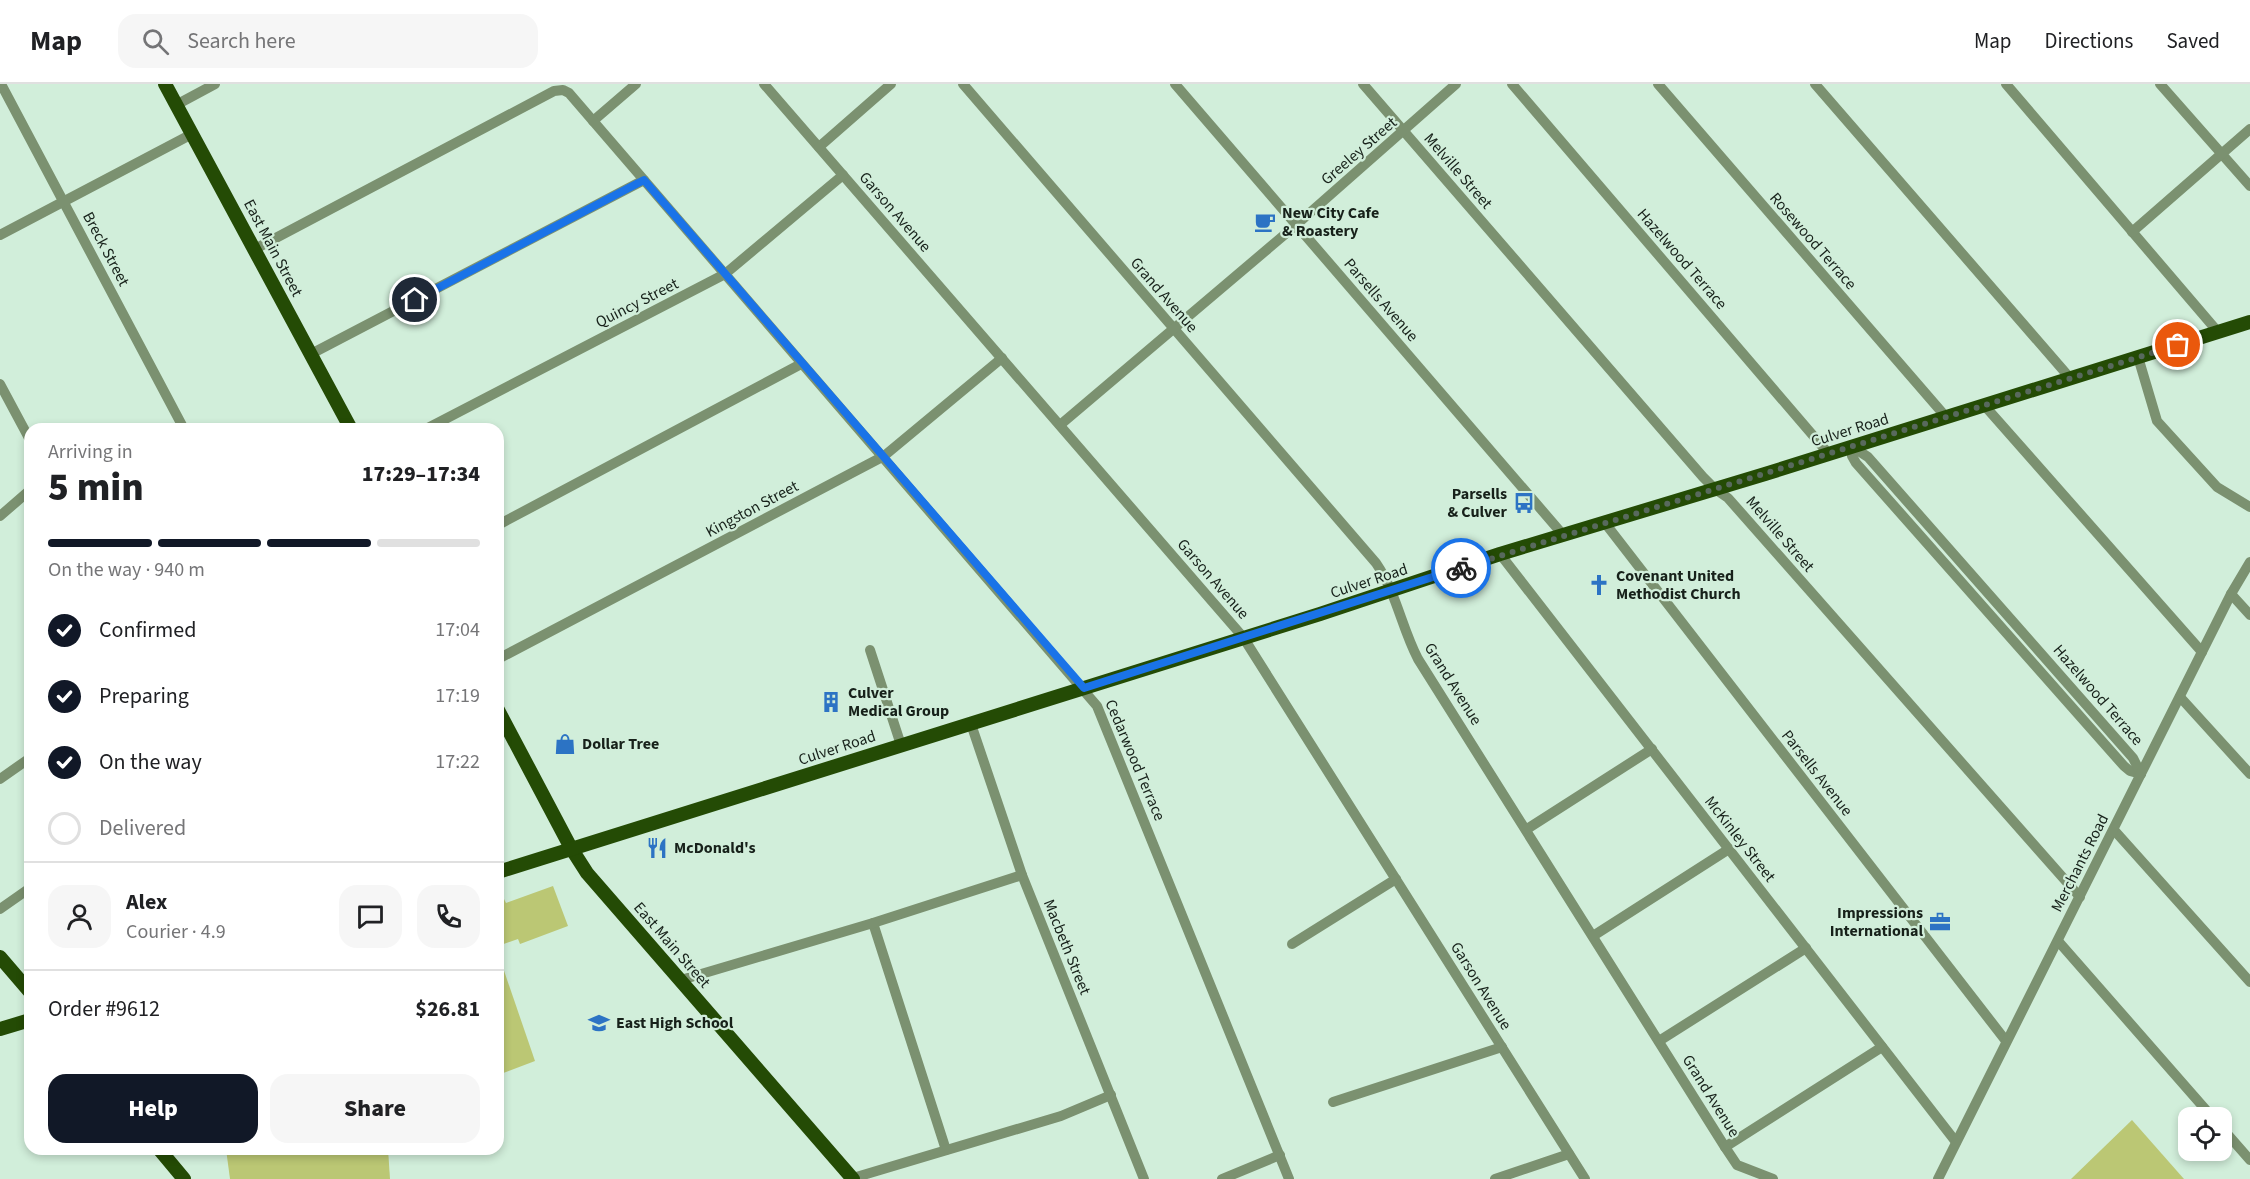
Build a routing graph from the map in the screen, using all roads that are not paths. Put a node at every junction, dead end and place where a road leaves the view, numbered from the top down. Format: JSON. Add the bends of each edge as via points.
{"nodes":[{"id":1,"x":1,"y":84,"type":"edge"},
{"id":2,"x":165,"y":84,"type":"edge"},
{"id":3,"x":215,"y":84,"type":"edge"},
{"id":4,"x":636,"y":84,"type":"edge"},
{"id":5,"x":764,"y":84,"type":"edge"},
{"id":6,"x":891,"y":84,"type":"edge"},
{"id":7,"x":963,"y":84,"type":"edge"},
{"id":8,"x":1175,"y":84,"type":"edge"},
{"id":9,"x":1363,"y":84,"type":"edge"},
{"id":10,"x":1456,"y":84,"type":"edge"},
{"id":11,"x":1512,"y":84,"type":"edge"},
{"id":12,"x":1658,"y":84,"type":"edge"},
{"id":13,"x":1815,"y":84,"type":"edge"},
{"id":14,"x":2006,"y":84,"type":"edge"},
{"id":15,"x":2160,"y":84,"type":"edge"},
{"id":16,"x":176,"y":105,"type":"junction"},
{"id":17,"x":593,"y":121,"type":"junction"},
{"id":18,"x":2250,"y":129,"type":"edge"},
{"id":19,"x":1404,"y":131,"type":"junction"},
{"id":20,"x":192,"y":134,"type":"junction"},
{"id":21,"x":819,"y":147,"type":"junction"},
{"id":22,"x":2222,"y":154,"type":"junction"},
{"id":23,"x":843,"y":175,"type":"junction"},
{"id":24,"x":644,"y":180,"type":"junction"},
{"id":25,"x":2250,"y":186,"type":"edge"},
{"id":26,"x":64,"y":202,"type":"junction"},
{"id":27,"x":1296,"y":225,"type":"junction"},
{"id":28,"x":2132,"y":232,"type":"junction"},
{"id":29,"x":0,"y":235,"type":"edge"},
{"id":30,"x":255,"y":249,"type":"junction"},
{"id":31,"x":725,"y":274,"type":"junction"},
{"id":32,"x":2250,"y":322,"type":"edge"},
{"id":33,"x":1174,"y":330,"type":"junction"},
{"id":34,"x":2218,"y":332,"type":"junction"},
{"id":35,"x":311,"y":354,"type":"junction"},
{"id":36,"x":2138,"y":357,"type":"junction"},
{"id":37,"x":1002,"y":358,"type":"junction"},
{"id":38,"x":801,"y":364,"type":"junction"},
{"id":39,"x":2070,"y":378,"type":"junction"},
{"id":40,"x":0,"y":384,"type":"edge"},
{"id":41,"x":1984,"y":405,"type":"junction"},
{"id":42,"x":1946,"y":417,"type":"junction"},
{"id":43,"x":181,"y":423,"type":"edge"},
{"id":44,"x":348,"y":423,"type":"edge"},
{"id":45,"x":438,"y":423,"type":"edge"},
{"id":46,"x":1060,"y":425,"type":"junction"},
{"id":47,"x":24,"y":429,"type":"edge"},
{"id":48,"x":1851,"y":446,"type":"junction"},
{"id":49,"x":1828,"y":453,"type":"junction"},
{"id":50,"x":884,"y":456,"type":"junction"},
{"id":51,"x":1715,"y":489,"type":"junction"},
{"id":52,"x":24,"y":495,"type":"edge"},
{"id":53,"x":2250,"y":507,"type":"edge"},
{"id":54,"x":0,"y":516,"type":"edge"},
{"id":55,"x":504,"y":522,"type":"edge"},
{"id":56,"x":1605,"y":523,"type":"junction"},
{"id":57,"x":1564,"y":536,"type":"junction"},
{"id":58,"x":1500,"y":554,"type":"junction"},
{"id":59,"x":2250,"y":562,"type":"edge"},
{"id":60,"x":1393,"y":590,"type":"junction"},
{"id":61,"x":2231,"y":594,"type":"junction"},
{"id":62,"x":2250,"y":615,"type":"edge"},
{"id":63,"x":1243,"y":637,"type":"junction"},
{"id":64,"x":870,"y":650,"type":"dead end"},
{"id":65,"x":2202,"y":652,"type":"junction"},
{"id":66,"x":504,"y":656,"type":"edge"},
{"id":67,"x":1084,"y":688,"type":"junction"},
{"id":68,"x":2180,"y":697,"type":"junction"},
{"id":69,"x":504,"y":721,"type":"edge"},
{"id":70,"x":971,"y":724,"type":"junction"},
{"id":71,"x":901,"y":745,"type":"junction"},
{"id":72,"x":1652,"y":749,"type":"junction"},
{"id":73,"x":24,"y":762,"type":"edge"},
{"id":74,"x":2141,"y":774,"type":"junction"},
{"id":75,"x":2250,"y":774,"type":"edge"},
{"id":76,"x":0,"y":779,"type":"edge"},
{"id":77,"x":1527,"y":829,"type":"junction"},
{"id":78,"x":2114,"y":830,"type":"junction"},
{"id":79,"x":571,"y":848,"type":"junction"},
{"id":80,"x":1729,"y":849,"type":"junction"},
{"id":81,"x":504,"y":870,"type":"edge"},
{"id":82,"x":1022,"y":875,"type":"junction"},
{"id":83,"x":1395,"y":879,"type":"junction"},
{"id":84,"x":24,"y":892,"type":"edge"},
{"id":85,"x":2080,"y":897,"type":"junction"},
{"id":86,"x":0,"y":909,"type":"edge"},
{"id":87,"x":873,"y":923,"type":"junction"},
{"id":88,"x":1593,"y":936,"type":"junction"},
{"id":89,"x":2058,"y":941,"type":"junction"},
{"id":90,"x":1292,"y":944,"type":"dead end"},
{"id":91,"x":1806,"y":948,"type":"junction"},
{"id":92,"x":0,"y":957,"type":"edge"},
{"id":93,"x":681,"y":980,"type":"junction"},
{"id":94,"x":2250,"y":982,"type":"edge"},
{"id":95,"x":24,"y":985,"type":"edge"},
{"id":96,"x":24,"y":1022,"type":"edge"},
{"id":97,"x":0,"y":1029,"type":"edge"},
{"id":98,"x":1659,"y":1041,"type":"junction"},
{"id":99,"x":2006,"y":1041,"type":"junction"},
{"id":100,"x":1502,"y":1047,"type":"junction"},
{"id":101,"x":1882,"y":1047,"type":"junction"},
{"id":102,"x":1111,"y":1095,"type":"junction"},
{"id":103,"x":1333,"y":1102,"type":"dead end"},
{"id":104,"x":2203,"y":1107,"type":"edge"},
{"id":105,"x":2232,"y":1139,"type":"edge"},
{"id":106,"x":1956,"y":1142,"type":"junction"},
{"id":107,"x":1725,"y":1147,"type":"junction"},
{"id":108,"x":946,"y":1150,"type":"junction"},
{"id":109,"x":1569,"y":1154,"type":"junction"},
{"id":110,"x":164,"y":1155,"type":"edge"},
{"id":111,"x":1280,"y":1155,"type":"junction"},
{"id":112,"x":2250,"y":1160,"type":"edge"},
{"id":113,"x":184,"y":1179,"type":"edge"},
{"id":114,"x":853,"y":1179,"type":"edge"},
{"id":115,"x":1144,"y":1179,"type":"edge"},
{"id":116,"x":1222,"y":1179,"type":"edge"},
{"id":117,"x":1289,"y":1179,"type":"edge"},
{"id":118,"x":1495,"y":1179,"type":"edge"},
{"id":119,"x":1585,"y":1179,"type":"edge"},
{"id":120,"x":1773,"y":1179,"type":"edge"},
{"id":121,"x":1938,"y":1179,"type":"edge"}],
"edges":[{"from":1,"to":26,"type":"street","name":"Breck Street"},
{"from":2,"to":16,"type":"main road","name":"East Main Street"},
{"from":3,"to":16,"type":"street"},
{"from":4,"to":17,"type":"street"},
{"from":5,"to":21,"type":"street","name":"Garson Avenue"},
{"from":6,"to":21,"type":"street"},
{"from":7,"to":33,"type":"street","name":"Grand Avenue"},
{"from":8,"to":27,"type":"street","name":"Parsells Avenue"},
{"from":9,"to":19,"type":"street","name":"Melville Street"},
{"from":10,"to":19,"type":"street","name":"Greeley Street"},
{"from":11,"to":49,"type":"street","name":"Hazelwood Terrace"},
{"from":12,"to":42,"type":"street","name":"Rosewood Terrace"},
{"from":13,"to":39,"type":"street"},
{"from":14,"to":28,"type":"street"},
{"from":15,"to":22,"type":"street"},
{"from":16,"to":20,"type":"main road","name":"East Main Street"},
{"from":17,"to":24,"type":"street","name":"Cedarwood Terrace"},
{"from":17,"to":30,"type":"street","name":"Cedarwood Terrace","via":[[566,91],[554,92]]},
{"from":18,"to":22,"type":"street"},
{"from":19,"to":27,"type":"street","name":"Greeley Street"},
{"from":19,"to":51,"type":"street","name":"Melville Street"},
{"from":20,"to":26,"type":"street"},
{"from":20,"to":30,"type":"main road","name":"East Main Street"},
{"from":21,"to":23,"type":"street","name":"Garson Avenue"},
{"from":22,"to":25,"type":"street"},
{"from":22,"to":28,"type":"street"},
{"from":23,"to":31,"type":"street","name":"Quincy Street"},
{"from":23,"to":37,"type":"street","name":"Garson Avenue"},
{"from":24,"to":31,"type":"street","name":"Cedarwood Terrace"},
{"from":24,"to":35,"type":"street"},
{"from":26,"to":29,"type":"street"},
{"from":26,"to":43,"type":"street","name":"Breck Street"},
{"from":27,"to":33,"type":"street","name":"Greeley Street"},
{"from":27,"to":57,"type":"street","name":"Parsells Avenue"},
{"from":28,"to":34,"type":"street"},
{"from":30,"to":35,"type":"main road","name":"East Main Street"},
{"from":31,"to":38,"type":"street","name":"Cedarwood Terrace"},
{"from":31,"to":45,"type":"street","name":"Quincy Street"},
{"from":32,"to":34,"type":"main road","name":"Culver Road"},
{"from":33,"to":46,"type":"street","name":"Greeley Street"},
{"from":33,"to":60,"type":"street","name":"Grand Avenue","via":[[1376,563]]},
{"from":34,"to":36,"type":"main road","name":"Culver Road"},
{"from":35,"to":44,"type":"main road","name":"East Main Street"},
{"from":36,"to":39,"type":"main road","name":"Culver Road"},
{"from":36,"to":53,"type":"street","via":[[2157,421],[2217,487]]},
{"from":37,"to":46,"type":"street","name":"Garson Avenue"},
{"from":37,"to":50,"type":"street","name":"Kingston Street"},
{"from":38,"to":50,"type":"street","name":"Cedarwood Terrace"},
{"from":38,"to":55,"type":"street"},
{"from":39,"to":41,"type":"main road","name":"Culver Road"},
{"from":40,"to":47,"type":"street"},
{"from":41,"to":42,"type":"main road","name":"Culver Road"},
{"from":41,"to":65,"type":"street"},
{"from":42,"to":48,"type":"main road","name":"Culver Road"},
{"from":46,"to":63,"type":"street","name":"Garson Avenue"},
{"from":48,"to":49,"type":"main road","name":"Culver Road"},
{"from":48,"to":74,"type":"street","name":"Hazelwood Terrace","via":[[1856,463],[2124,766]]},
{"from":49,"to":51,"type":"main road","name":"Culver Road"},
{"from":50,"to":66,"type":"street","name":"Kingston Street"},
{"from":50,"to":67,"type":"street","name":"Cedarwood Terrace"},
{"from":51,"to":56,"type":"main road","name":"Culver Road"},
{"from":51,"to":85,"type":"street","name":"Melville Street","via":[[1728,498]]},
{"from":52,"to":54,"type":"street"},
{"from":56,"to":57,"type":"main road","name":"Culver Road"},
{"from":56,"to":99,"type":"street","name":"Parsells Avenue"},
{"from":57,"to":58,"type":"main road","name":"Culver Road"},
{"from":58,"to":60,"type":"main road","name":"Culver Road"},
{"from":58,"to":72,"type":"street","name":"McKinley Street"},
{"from":59,"to":61,"type":"street","name":"Merchants Road"},
{"from":60,"to":63,"type":"main road","name":"Culver Road"},
{"from":60,"to":77,"type":"street","name":"Grand Avenue","via":[[1418,659]]},
{"from":61,"to":62,"type":"street"},
{"from":61,"to":65,"type":"street","name":"Merchants Road"},
{"from":63,"to":67,"type":"main road","name":"Culver Road"},
{"from":63,"to":83,"type":"street","name":"Garson Avenue"},
{"from":64,"to":71,"type":"street"},
{"from":65,"to":68,"type":"street","name":"Merchants Road"},
{"from":67,"to":70,"type":"main road","name":"Culver Road"},
{"from":67,"to":111,"type":"street","name":"Cedarwood Terrace","via":[[1102,715]]},
{"from":68,"to":74,"type":"street","name":"Merchants Road"},
{"from":68,"to":75,"type":"street"},
{"from":69,"to":79,"type":"main road","name":"East Main Street"},
{"from":70,"to":71,"type":"main road","name":"Culver Road"},
{"from":70,"to":82,"type":"street","name":"Macbeth Street"},
{"from":71,"to":79,"type":"main road","name":"Culver Road"},
{"from":72,"to":77,"type":"street"},
{"from":72,"to":80,"type":"street","name":"McKinley Street"},
{"from":73,"to":76,"type":"street"},
{"from":74,"to":78,"type":"street","name":"Merchants Road"},
{"from":77,"to":88,"type":"street","name":"Grand Avenue"},
{"from":78,"to":85,"type":"street","name":"Merchants Road"},
{"from":78,"to":94,"type":"street"},
{"from":79,"to":81,"type":"main road","name":"Culver Road"},
{"from":79,"to":93,"type":"main road","name":"East Main Street","via":[[587,873]]},
{"from":80,"to":88,"type":"street"},
{"from":80,"to":91,"type":"street","name":"McKinley Street"},
{"from":82,"to":87,"type":"street"},
{"from":82,"to":102,"type":"street","name":"Macbeth Street"},
{"from":83,"to":90,"type":"street"},
{"from":83,"to":100,"type":"street","name":"Garson Avenue"},
{"from":84,"to":86,"type":"street"},
{"from":85,"to":89,"type":"street","name":"Merchants Road"},
{"from":87,"to":93,"type":"street"},
{"from":87,"to":108,"type":"street"},
{"from":88,"to":98,"type":"street","name":"Grand Avenue"},
{"from":89,"to":99,"type":"street","name":"Merchants Road"},
{"from":89,"to":104,"type":"street"},
{"from":91,"to":98,"type":"street"},
{"from":91,"to":101,"type":"street","name":"McKinley Street"},
{"from":92,"to":95,"type":"main road"},
{"from":93,"to":114,"type":"main road","name":"East Main Street"},
{"from":96,"to":97,"type":"main road"},
{"from":98,"to":107,"type":"street","name":"Grand Avenue"},
{"from":99,"to":106,"type":"street","name":"Merchants Road"},
{"from":100,"to":103,"type":"street"},
{"from":100,"to":109,"type":"street","name":"Garson Avenue"},
{"from":101,"to":106,"type":"street","name":"McKinley Street"},
{"from":101,"to":107,"type":"street"},
{"from":102,"to":108,"type":"street","via":[[1061,1116]]},
{"from":102,"to":115,"type":"street","name":"Macbeth Street"},
{"from":105,"to":112,"type":"street"},
{"from":106,"to":121,"type":"street","name":"Merchants Road"},
{"from":107,"to":120,"type":"street","name":"Grand Avenue","via":[[1737,1165]]},
{"from":108,"to":114,"type":"street"},
{"from":109,"to":118,"type":"street"},
{"from":109,"to":119,"type":"street","name":"Garson Avenue"},
{"from":110,"to":113,"type":"main road"},
{"from":111,"to":116,"type":"street"},
{"from":111,"to":117,"type":"street","name":"Cedarwood Terrace"}]}
